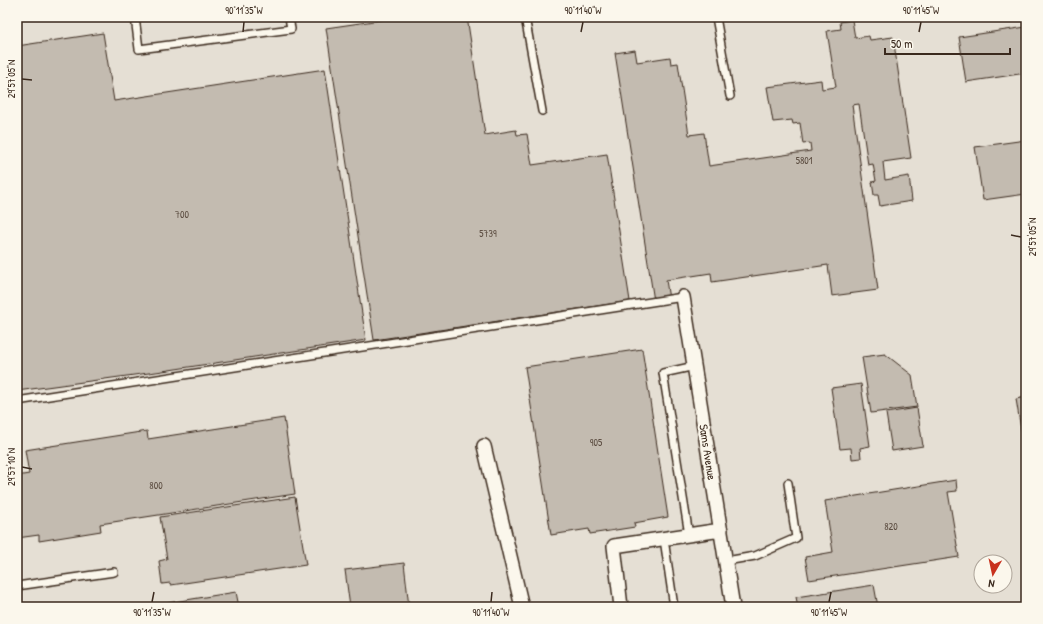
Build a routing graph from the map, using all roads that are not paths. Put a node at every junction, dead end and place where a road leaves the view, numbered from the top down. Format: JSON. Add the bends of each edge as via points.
{"nodes":[{"id":1,"x":135,"y":17,"type":"edge"},
{"id":2,"x":289,"y":17,"type":"edge"},
{"id":3,"x":525,"y":17,"type":"edge"},
{"id":4,"x":716,"y":17,"type":"edge"},
{"id":5,"x":730,"y":96,"type":"dead end"},
{"id":6,"x":542,"y":111,"type":"dead end"},
{"id":7,"x":683,"y":296,"type":"joint"},
{"id":8,"x":694,"y":366,"type":"junction"},
{"id":9,"x":17,"y":400,"type":"edge"},
{"id":10,"x":484,"y":446,"type":"dead end"},
{"id":11,"x":788,"y":483,"type":"dead end"},
{"id":12,"x":721,"y":530,"type":"junction"},
{"id":13,"x":689,"y":535,"type":"junction"},
{"id":14,"x":664,"y":539,"type":"junction"},
{"id":15,"x":726,"y":562,"type":"junction"},
{"id":16,"x":114,"y":572,"type":"dead end"},
{"id":17,"x":17,"y":586,"type":"edge"},
{"id":18,"x":522,"y":607,"type":"edge"},
{"id":19,"x":621,"y":607,"type":"edge"},
{"id":20,"x":674,"y":607,"type":"edge"},
{"id":21,"x":733,"y":607,"type":"edge"}],
"edges":[{"from":1,"to":2,"type":"lane","via":[[139,49],[291,29]]},
{"from":3,"to":6,"type":"lane"},
{"from":4,"to":5,"type":"lane"},
{"from":7,"to":8,"type":"street","name":"Sams Avenue"},
{"from":7,"to":9,"type":"lane"},
{"from":8,"to":12,"type":"street","name":"Sams Avenue"},
{"from":8,"to":13,"type":"lane","via":[[663,373]]},
{"from":10,"to":18,"type":"street"},
{"from":11,"to":15,"type":"lane","via":[[796,538],[755,556]]},
{"from":12,"to":13,"type":"street"},
{"from":12,"to":15,"type":"street","name":"Sams Avenue"},
{"from":13,"to":14,"type":"street"},
{"from":14,"to":19,"type":"street","via":[[614,546]]},
{"from":14,"to":20,"type":"lane"},
{"from":15,"to":21,"type":"street","name":"Sams Avenue"},
{"from":16,"to":17,"type":"lane"}]}
